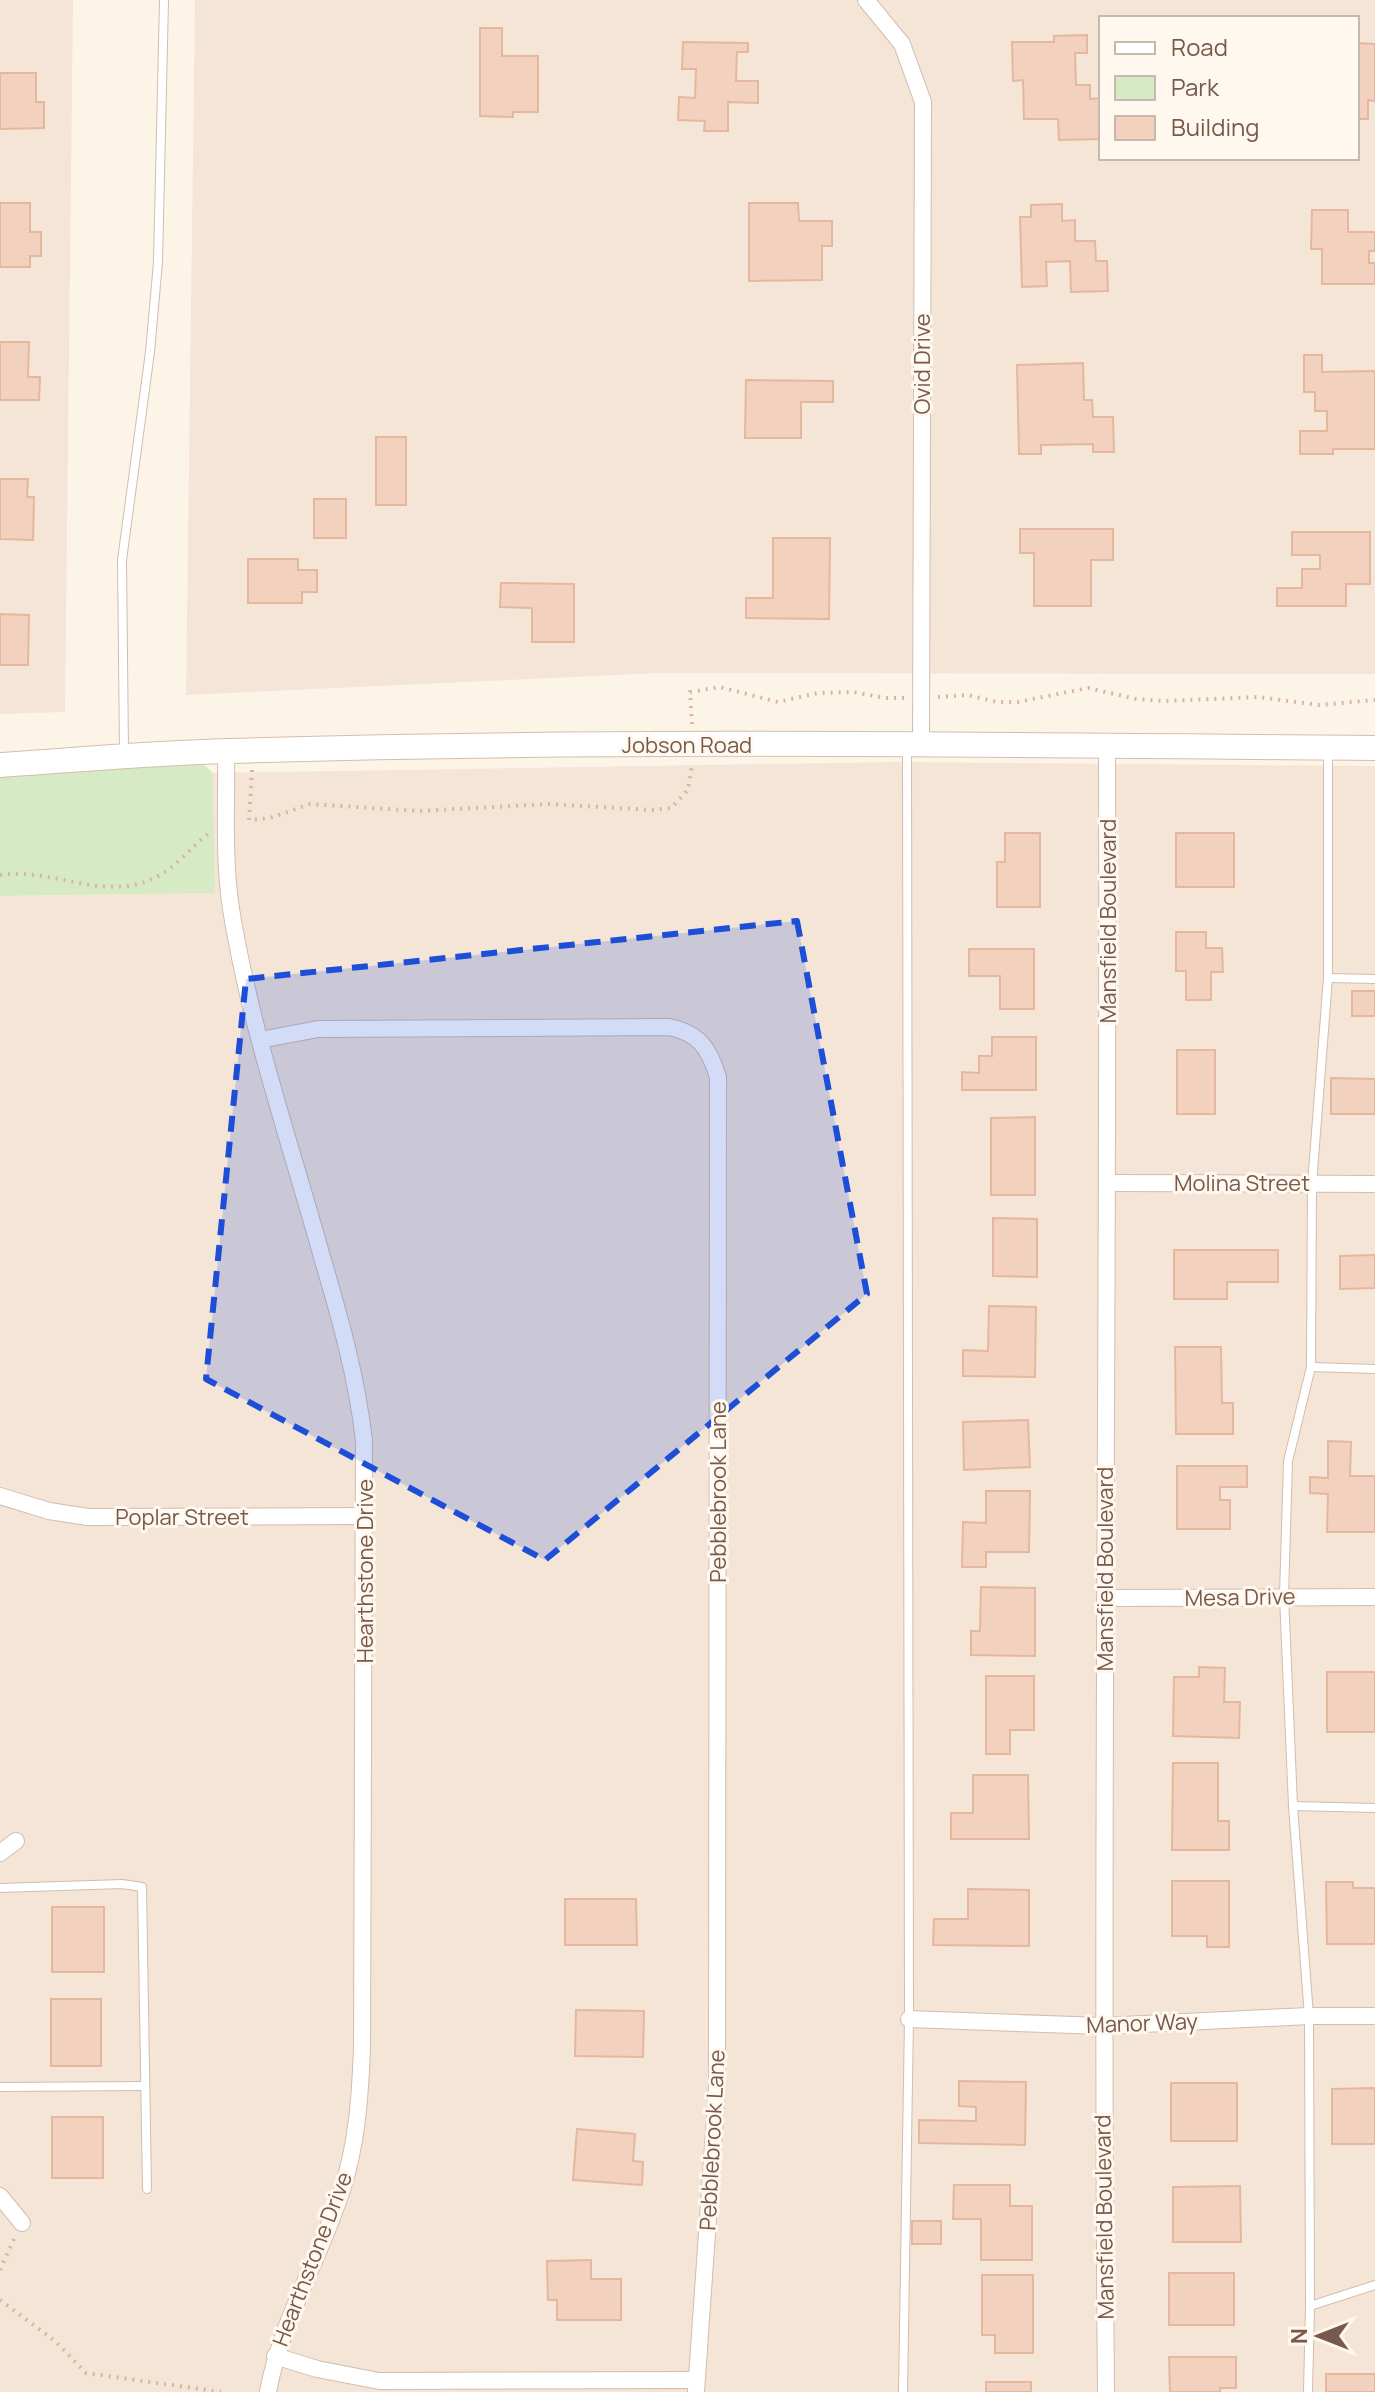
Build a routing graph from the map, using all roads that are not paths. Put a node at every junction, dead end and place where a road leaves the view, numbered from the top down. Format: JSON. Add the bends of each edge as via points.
{"nodes":[{"id":1,"x":164,"y":0,"type":"edge"},
{"id":2,"x":866,"y":0,"type":"edge"},
{"id":3,"x":914,"y":744,"type":"junction"},
{"id":4,"x":1107,"y":746,"type":"junction"},
{"id":5,"x":1328,"y":748,"type":"junction"},
{"id":6,"x":1375,"y":748,"type":"edge"},
{"id":7,"x":226,"y":751,"type":"junction"},
{"id":8,"x":124,"y":757,"type":"junction"},
{"id":9,"x":0,"y":765,"type":"edge"},
{"id":10,"x":1328,"y":978,"type":"junction"},
{"id":11,"x":1375,"y":979,"type":"edge"},
{"id":12,"x":260,"y":1040,"type":"junction"},
{"id":13,"x":1109,"y":1183,"type":"junction"},
{"id":14,"x":1312,"y":1184,"type":"junction"},
{"id":15,"x":1375,"y":1184,"type":"edge"},
{"id":16,"x":1311,"y":1367,"type":"junction"},
{"id":17,"x":1375,"y":1369,"type":"edge"},
{"id":18,"x":0,"y":1496,"type":"edge"},
{"id":19,"x":366,"y":1516,"type":"junction"},
{"id":20,"x":1284,"y":1596,"type":"junction"},
{"id":21,"x":1375,"y":1597,"type":"edge"},
{"id":22,"x":1105,"y":1598,"type":"junction"},
{"id":23,"x":1293,"y":1806,"type":"junction"},
{"id":24,"x":1375,"y":1808,"type":"edge"},
{"id":25,"x":16,"y":1841,"type":"dead end"},
{"id":26,"x":0,"y":1853,"type":"edge"},
{"id":27,"x":0,"y":1888,"type":"edge"},
{"id":28,"x":1309,"y":2016,"type":"junction"},
{"id":29,"x":1375,"y":2016,"type":"edge"},
{"id":30,"x":909,"y":2019,"type":"junction"},
{"id":31,"x":1102,"y":2026,"type":"junction"},
{"id":32,"x":144,"y":2086,"type":"junction"},
{"id":33,"x":0,"y":2087,"type":"edge"},
{"id":34,"x":147,"y":2189,"type":"dead end"},
{"id":35,"x":0,"y":2196,"type":"edge"},
{"id":36,"x":22,"y":2223,"type":"road end"},
{"id":37,"x":1375,"y":2285,"type":"edge"},
{"id":38,"x":1310,"y":2306,"type":"junction"},
{"id":39,"x":275,"y":2356,"type":"junction"},
{"id":40,"x":696,"y":2386,"type":"edge"},
{"id":41,"x":268,"y":2392,"type":"edge"},
{"id":42,"x":903,"y":2392,"type":"edge"},
{"id":43,"x":1106,"y":2392,"type":"edge"},
{"id":44,"x":1308,"y":2392,"type":"edge"}],
"edges":[{"from":1,"to":8,"type":"lane","via":[[158,262],[122,560]]},
{"from":2,"to":3,"type":"street","name":"Ovid Drive","via":[[902,44],[923,102]]},
{"from":3,"to":4,"type":"street","name":"Jobson Road"},
{"from":3,"to":7,"type":"street","name":"Jobson Road"},
{"from":3,"to":30,"type":"lane"},
{"from":4,"to":5,"type":"street","name":"Jobson Road"},
{"from":4,"to":13,"type":"street","name":"Mansfield Boulevard"},
{"from":5,"to":6,"type":"street","name":"Jobson Road"},
{"from":5,"to":10,"type":"lane"},
{"from":7,"to":8,"type":"street","name":"Jobson Road"},
{"from":7,"to":12,"type":"street","name":"Hearthstone Drive","via":[[230,905]]},
{"from":8,"to":9,"type":"street","name":"Jobson Road"},
{"from":10,"to":11,"type":"lane"},
{"from":10,"to":14,"type":"lane"},
{"from":12,"to":19,"type":"street","name":"Hearthstone Drive","via":[[347,1342],[364,1441]]},
{"from":12,"to":40,"type":"street","name":"Pebblebrook Lane","via":[[318,1029],[669,1027],[687,1031],[711,1055],[718,1077],[717,2088]]},
{"from":13,"to":14,"type":"street","name":"Molina Street"},
{"from":13,"to":22,"type":"street","name":"Mansfield Boulevard"},
{"from":14,"to":15,"type":"street","name":"Molina Street"},
{"from":14,"to":16,"type":"lane"},
{"from":16,"to":17,"type":"lane"},
{"from":16,"to":20,"type":"lane","via":[[1288,1461]]},
{"from":18,"to":19,"type":"street","name":"Poplar Street","via":[[88,1517]]},
{"from":19,"to":39,"type":"street","name":"Hearthstone Drive","via":[[359,2108],[342,2189]]},
{"from":20,"to":21,"type":"street","name":"Mesa Drive"},
{"from":20,"to":22,"type":"street","name":"Mesa Drive"},
{"from":20,"to":23,"type":"lane"},
{"from":22,"to":31,"type":"street","name":"Mansfield Boulevard"},
{"from":23,"to":24,"type":"lane"},
{"from":23,"to":28,"type":"lane"},
{"from":25,"to":26,"type":"street"},
{"from":27,"to":32,"type":"lane","via":[[142,1887]]},
{"from":28,"to":29,"type":"street","name":"Manor Way"},
{"from":28,"to":31,"type":"street","name":"Manor Way"},
{"from":28,"to":38,"type":"lane"},
{"from":30,"to":31,"type":"street","name":"Manor Way"},
{"from":30,"to":42,"type":"lane"},
{"from":31,"to":43,"type":"street","name":"Mansfield Boulevard"},
{"from":32,"to":33,"type":"lane"},
{"from":32,"to":34,"type":"lane"},
{"from":35,"to":36,"type":"street"},
{"from":37,"to":38,"type":"lane"},
{"from":38,"to":44,"type":"lane"},
{"from":39,"to":40,"type":"street","via":[[379,2381]]},
{"from":39,"to":41,"type":"street","name":"Hearthstone Drive"}]}
